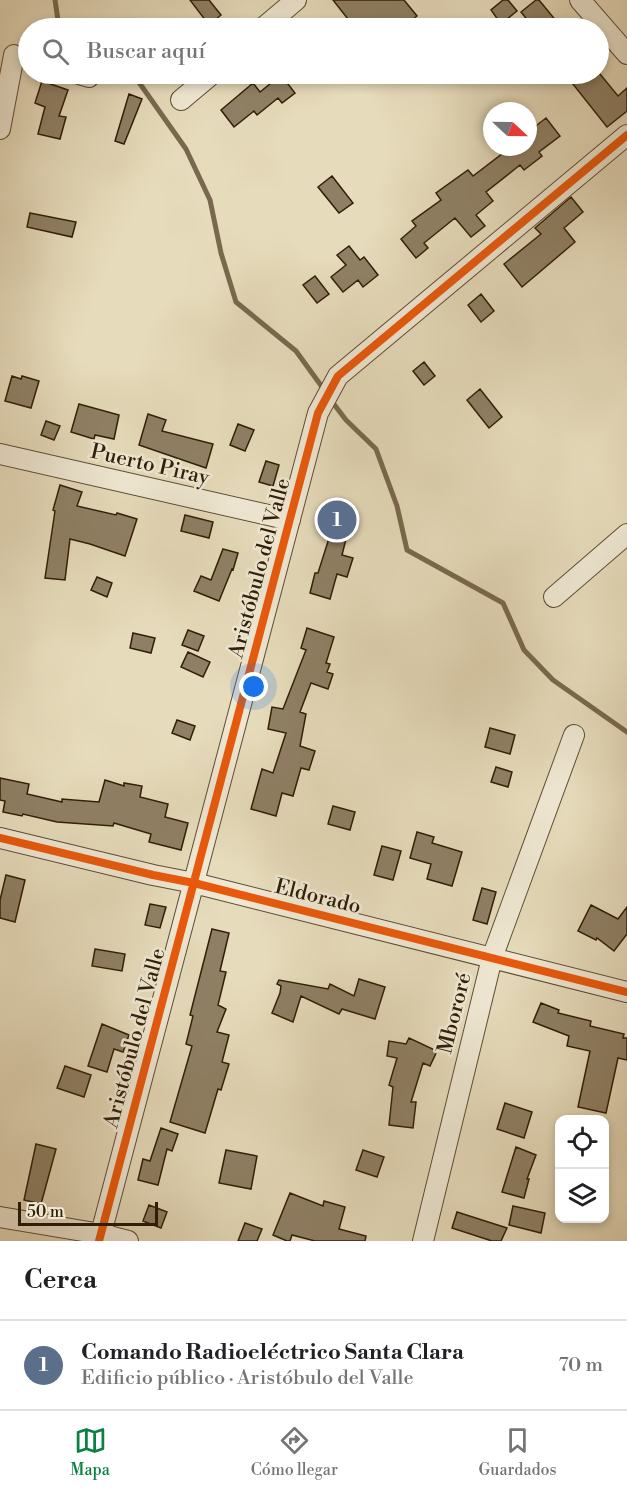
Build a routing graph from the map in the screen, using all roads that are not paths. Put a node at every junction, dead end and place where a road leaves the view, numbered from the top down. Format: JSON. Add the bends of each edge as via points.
{"nodes":[{"id":1,"x":296,"y":0,"type":"edge"},
{"id":2,"x":580,"y":0,"type":"edge"},
{"id":3,"x":275,"y":18,"type":"edge"},
{"id":4,"x":596,"y":18,"type":"edge"},
{"id":5,"x":609,"y":33,"type":"edge"},
{"id":6,"x":627,"y":54,"type":"edge"},
{"id":7,"x":14,"y":55,"type":"edge"},
{"id":8,"x":200,"y":84,"type":"edge"},
{"id":9,"x":181,"y":100,"type":"dead end"},
{"id":10,"x":0,"y":129,"type":"edge"},
{"id":11,"x":627,"y":135,"type":"edge"},
{"id":12,"x":0,"y":454,"type":"edge"},
{"id":13,"x":290,"y":520,"type":"junction"},
{"id":14,"x":627,"y":534,"type":"edge"},
{"id":15,"x":554,"y":597,"type":"dead end"},
{"id":16,"x":574,"y":735,"type":"dead end"},
{"id":17,"x":0,"y":838,"type":"edge"},
{"id":18,"x":194,"y":883,"type":"junction"},
{"id":19,"x":492,"y":958,"type":"junction"},
{"id":20,"x":627,"y":992,"type":"edge"},
{"id":21,"x":0,"y":1217,"type":"edge"},
{"id":22,"x":100,"y":1238,"type":"edge"},
{"id":23,"x":128,"y":1241,"type":"edge"},
{"id":24,"x":423,"y":1241,"type":"edge"}],
"edges":[{"from":1,"to":3,"type":"street"},
{"from":2,"to":4,"type":"street"},
{"from":5,"to":6,"type":"street"},
{"from":7,"to":10,"type":"street"},
{"from":8,"to":9,"type":"street"},
{"from":11,"to":13,"type":"street","name":"Aristóbulo del Valle","via":[[338,376],[318,413]]},
{"from":12,"to":13,"type":"street","name":"Puerto Piray"},
{"from":13,"to":18,"type":"street","name":"Aristóbulo del Valle"},
{"from":14,"to":15,"type":"street"},
{"from":16,"to":19,"type":"street","name":"Mbororé"},
{"from":17,"to":18,"type":"street","name":"Eldorado"},
{"from":18,"to":19,"type":"street","name":"Eldorado"},
{"from":18,"to":22,"type":"street","name":"Aristóbulo del Valle"},
{"from":19,"to":20,"type":"street","name":"Eldorado"},
{"from":19,"to":24,"type":"street","name":"Mbororé"},
{"from":21,"to":22,"type":"street"},
{"from":22,"to":23,"type":"street"}]}
